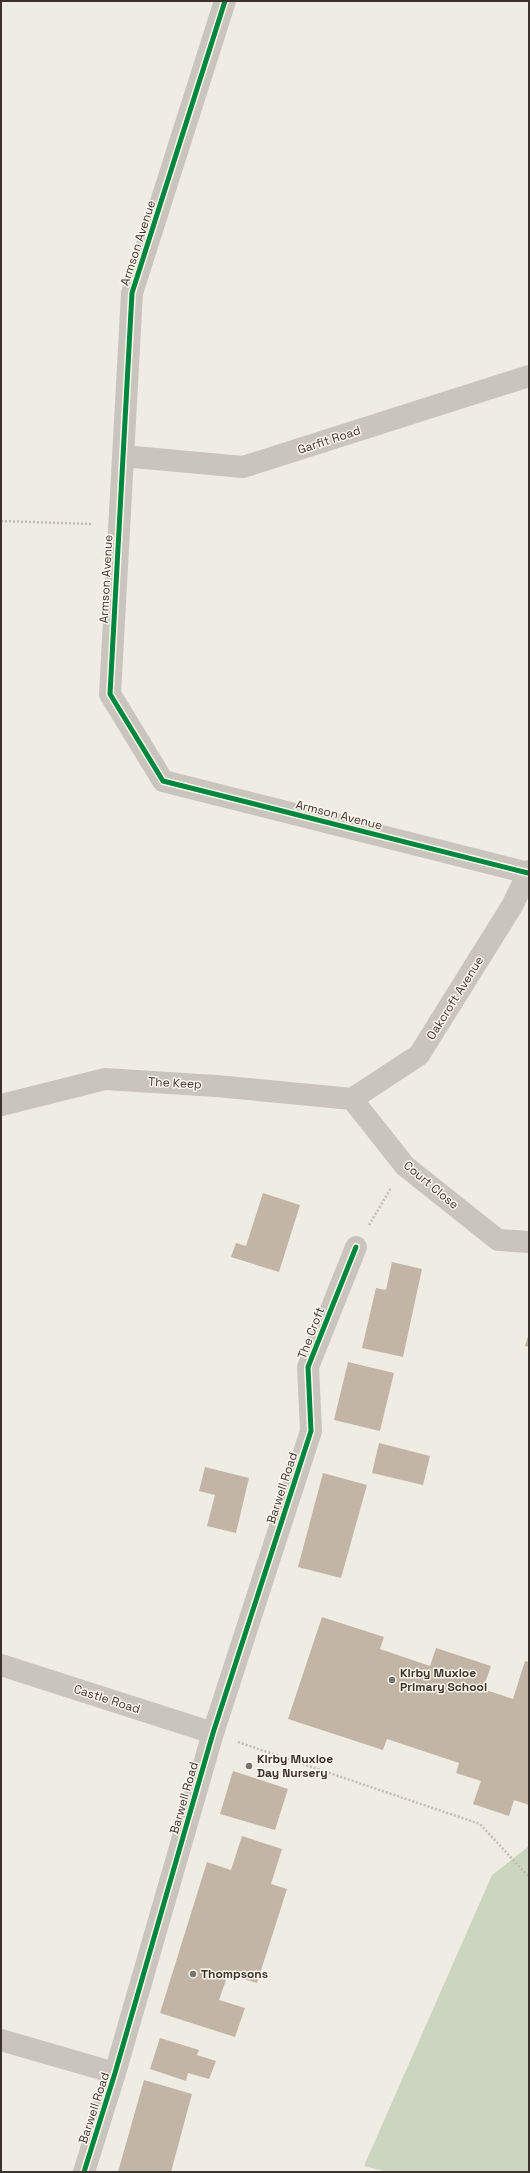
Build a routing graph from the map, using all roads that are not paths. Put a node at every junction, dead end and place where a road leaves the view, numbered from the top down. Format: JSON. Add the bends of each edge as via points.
{"nodes":[{"id":1,"x":225,"y":1,"type":"edge"},
{"id":2,"x":529,"y":376,"type":"edge"},
{"id":3,"x":124,"y":456,"type":"junction"},
{"id":4,"x":529,"y":872,"type":"edge"},
{"id":5,"x":352,"y":1099,"type":"junction"},
{"id":6,"x":1,"y":1105,"type":"edge"},
{"id":7,"x":529,"y":1242,"type":"edge"},
{"id":8,"x":356,"y":1247,"type":"road end"},
{"id":9,"x":312,"y":1431,"type":"joint"},
{"id":10,"x":1,"y":1665,"type":"edge"},
{"id":11,"x":213,"y":1733,"type":"junction"},
{"id":12,"x":1,"y":2040,"type":"edge"},
{"id":13,"x":115,"y":2073,"type":"junction"},
{"id":14,"x":84,"y":2172,"type":"edge"}],
"edges":[{"from":1,"to":3,"type":"street","name":"Armson Avenue","via":[[132,293]]},
{"from":2,"to":3,"type":"street","name":"Garfit Road","via":[[243,467]]},
{"from":3,"to":4,"type":"street","name":"Armson Avenue","via":[[110,694],[163,781]]},
{"from":4,"to":5,"type":"street","name":"Oakcroft Avenue","via":[[512,906],[419,1055]]},
{"from":5,"to":6,"type":"street","name":"The Keep","via":[[216,1086],[105,1080]]},
{"from":5,"to":7,"type":"street","name":"Court Close","via":[[405,1166],[498,1240]]},
{"from":8,"to":9,"type":"street","name":"The Croft","via":[[308,1367]]},
{"from":9,"to":11,"type":"street","name":"Barwell Road"},
{"from":10,"to":11,"type":"street","name":"Castle Road"},
{"from":11,"to":13,"type":"street","name":"Barwell Road"},
{"from":12,"to":13,"type":"street"},
{"from":13,"to":14,"type":"street","name":"Barwell Road"}]}
